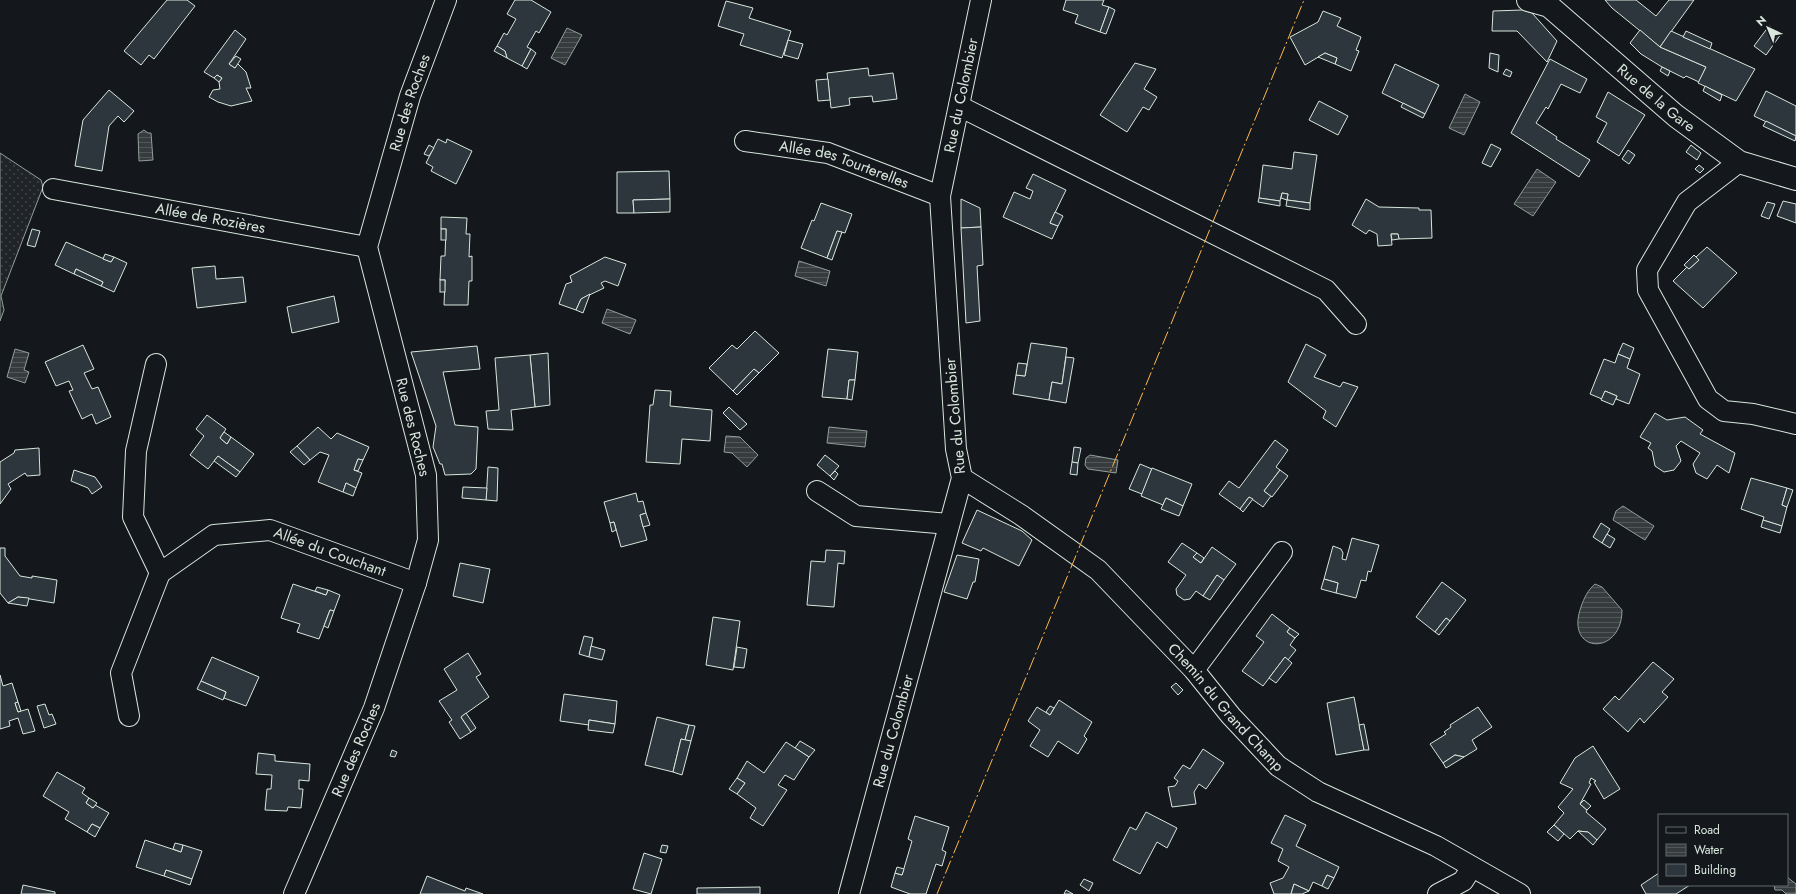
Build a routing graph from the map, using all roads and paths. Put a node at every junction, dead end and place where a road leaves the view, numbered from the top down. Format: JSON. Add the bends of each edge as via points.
{"nodes":[{"id":1,"x":446,"y":0,"type":"edge"},
{"id":2,"x":981,"y":0,"type":"edge"},
{"id":3,"x":1528,"y":0,"type":"edge"},
{"id":4,"x":1551,"y":3,"type":"edge"},
{"id":5,"x":959,"y":106,"type":"junction"},
{"id":6,"x":745,"y":141,"type":"dead end"},
{"id":7,"x":1739,"y":162,"type":"junction"},
{"id":8,"x":1796,"y":178,"type":"edge"},
{"id":9,"x":53,"y":189,"type":"dead end"},
{"id":10,"x":940,"y":196,"type":"junction"},
{"id":11,"x":367,"y":247,"type":"junction"},
{"id":12,"x":1356,"y":324,"type":"dead end"},
{"id":13,"x":156,"y":364,"type":"dead end"},
{"id":14,"x":1796,"y":424,"type":"edge"},
{"id":15,"x":962,"y":478,"type":"junction"},
{"id":16,"x":817,"y":491,"type":"dead end"},
{"id":17,"x":949,"y":524,"type":"junction"},
{"id":18,"x":1282,"y":552,"type":"dead end"},
{"id":19,"x":160,"y":574,"type":"junction"},
{"id":20,"x":416,"y":583,"type":"junction"},
{"id":21,"x":1194,"y":670,"type":"junction"},
{"id":22,"x":129,"y":716,"type":"dead end"},
{"id":23,"x":1472,"y":867,"type":"junction"},
{"id":24,"x":294,"y":894,"type":"edge"},
{"id":25,"x":849,"y":894,"type":"edge"},
{"id":26,"x":1438,"y":894,"type":"edge"},
{"id":27,"x":1520,"y":894,"type":"edge"}],
"edges":[{"from":1,"to":11,"type":"street","name":"Rue des Roches","via":[[410,96]]},
{"from":2,"to":5,"type":"street","name":"Rue du Colombier"},
{"from":3,"to":4,"type":"street","name":"Rue de la Gare"},
{"from":4,"to":7,"type":"street","name":"Rue de la Gare","via":[[1676,116]]},
{"from":5,"to":10,"type":"street","name":"Rue du Colombier"},
{"from":5,"to":12,"type":"street","via":[[1326,290]]},
{"from":6,"to":10,"type":"street","name":"Allée des Tourterelles","via":[[828,153]]},
{"from":7,"to":8,"type":"street","name":"Rue de la Gare"},
{"from":7,"to":14,"type":"street","via":[[1687,202],[1647,270],[1648,290],[1708,399],[1724,411],[1753,414]]},
{"from":9,"to":11,"type":"street","name":"Allée de Rozières"},
{"from":10,"to":15,"type":"street","name":"Rue du Colombier","via":[[956,449]]},
{"from":11,"to":20,"type":"street","name":"Rue des Roches","via":[[426,476],[428,540]]},
{"from":13,"to":19,"type":"street","via":[[136,451],[133,517]]},
{"from":15,"to":17,"type":"street","name":"Rue du Colombier"},
{"from":15,"to":21,"type":"street","name":"Chemin du Grand Champ","via":[[1021,515],[1098,570]]},
{"from":16,"to":17,"type":"street","via":[[856,516]]},
{"from":17,"to":25,"type":"street","name":"Rue du Colombier"},
{"from":18,"to":21,"type":"street"},
{"from":19,"to":20,"type":"street","name":"Allée du Couchant","via":[[214,534],[270,530]]},
{"from":19,"to":22,"type":"street","via":[[121,673]]},
{"from":20,"to":24,"type":"street","name":"Rue des Roches","via":[[374,708]]},
{"from":21,"to":23,"type":"street","name":"Chemin du Grand Champ","via":[[1231,716],[1278,766],[1318,792],[1436,846]]},
{"from":23,"to":26,"type":"street","via":[[1463,882]]},
{"from":23,"to":27,"type":"street","name":"Chemin du Grand Champ"}]}
